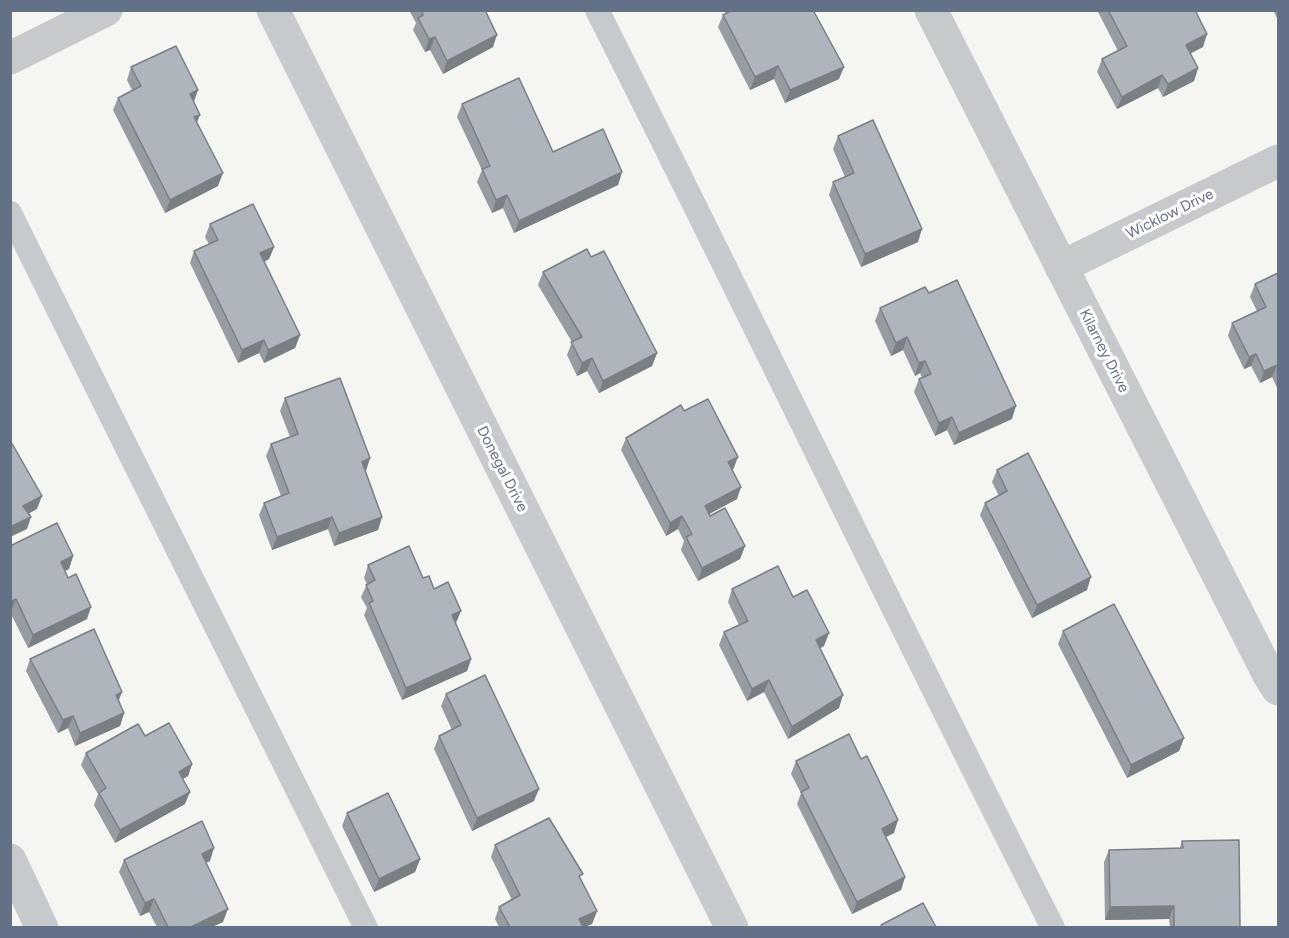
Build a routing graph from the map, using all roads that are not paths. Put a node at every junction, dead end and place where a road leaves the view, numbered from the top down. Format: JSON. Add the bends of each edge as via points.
{"nodes":[{"id":1,"x":106,"y":10,"type":"edge"},
{"id":2,"x":273,"y":10,"type":"edge"},
{"id":3,"x":597,"y":10,"type":"edge"},
{"id":4,"x":932,"y":10,"type":"edge"},
{"id":5,"x":10,"y":58,"type":"edge"},
{"id":6,"x":1278,"y":161,"type":"edge"},
{"id":7,"x":10,"y":213,"type":"edge"},
{"id":8,"x":1061,"y":267,"type":"junction"},
{"id":9,"x":1278,"y":689,"type":"edge"},
{"id":10,"x":10,"y":860,"type":"edge"},
{"id":11,"x":42,"y":927,"type":"edge"},
{"id":12,"x":366,"y":927,"type":"edge"},
{"id":13,"x":732,"y":927,"type":"edge"},
{"id":14,"x":1053,"y":927,"type":"edge"}],
"edges":[{"from":1,"to":5,"type":"street"},
{"from":2,"to":13,"type":"street","name":"Donegal Drive"},
{"from":3,"to":14,"type":"lane"},
{"from":4,"to":8,"type":"street","name":"Kilarney Drive"},
{"from":6,"to":8,"type":"street","name":"Wicklow Drive"},
{"from":7,"to":12,"type":"lane"},
{"from":8,"to":9,"type":"street","name":"Kilarney Drive"},
{"from":10,"to":11,"type":"street"}]}
